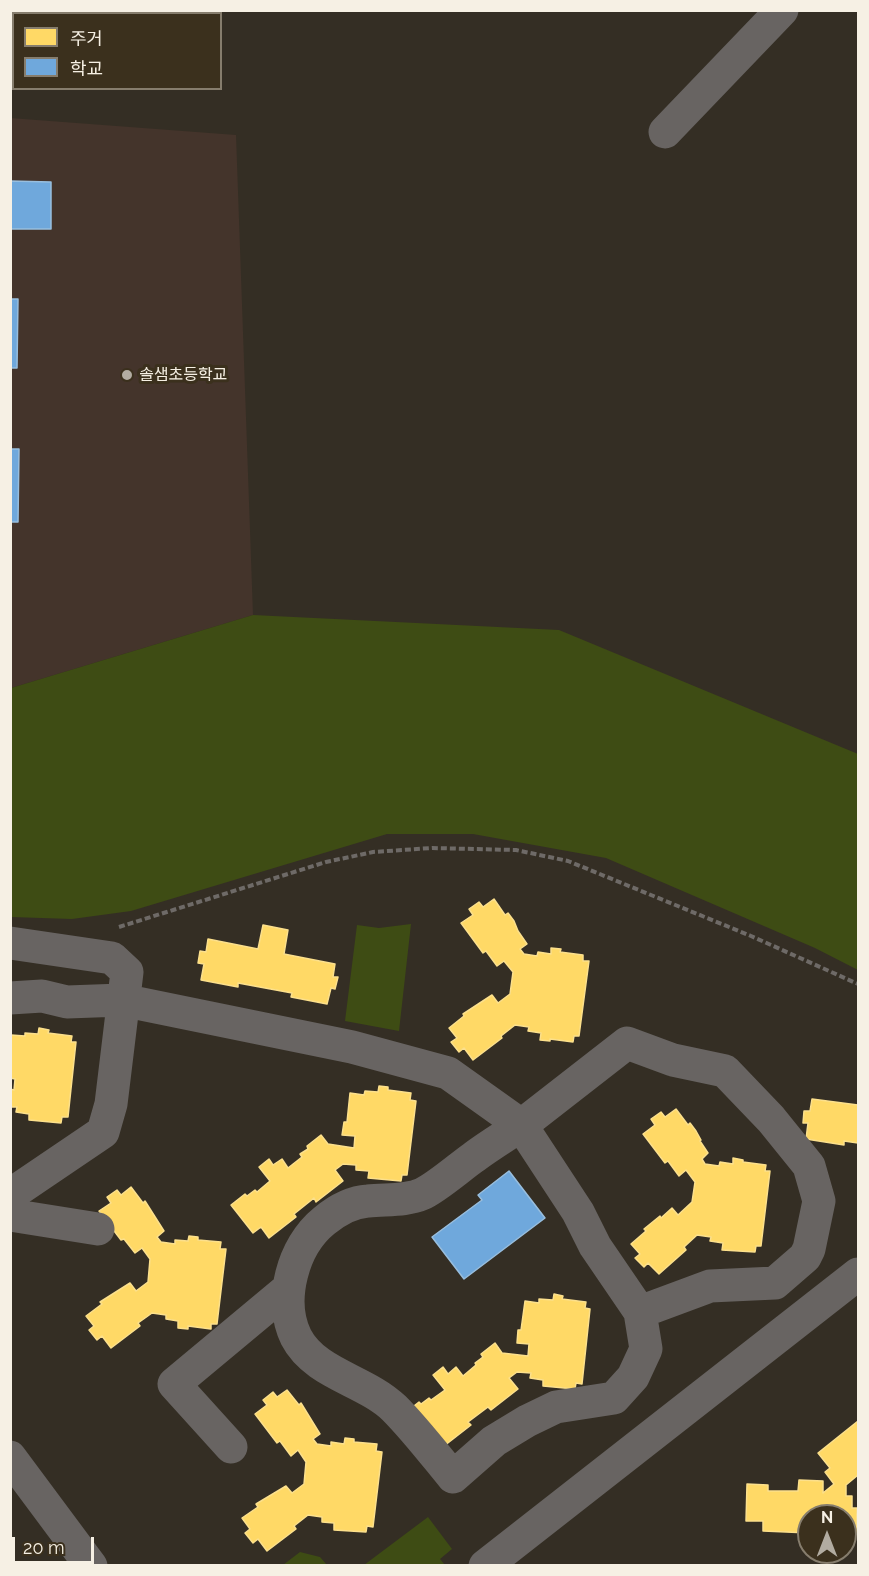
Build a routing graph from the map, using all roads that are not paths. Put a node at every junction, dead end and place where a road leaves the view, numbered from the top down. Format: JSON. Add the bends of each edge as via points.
{"nodes":[{"id":1,"x":782,"y":10,"type":"edge"},
{"id":2,"x":665,"y":132,"type":"dead end"},
{"id":3,"x":10,"y":943,"type":"edge"},
{"id":4,"x":10,"y":998,"type":"edge"},
{"id":5,"x":122,"y":1000,"type":"junction"},
{"id":6,"x":521,"y":1125,"type":"junction"},
{"id":7,"x":10,"y":1195,"type":"edge"},
{"id":8,"x":10,"y":1215,"type":"edge"},
{"id":9,"x":98,"y":1229,"type":"dead end"},
{"id":10,"x":858,"y":1274,"type":"edge"},
{"id":11,"x":288,"y":1289,"type":"junction"},
{"id":12,"x":640,"y":1312,"type":"junction"},
{"id":13,"x":231,"y":1447,"type":"dead end"},
{"id":14,"x":10,"y":1457,"type":"edge"},
{"id":15,"x":91,"y":1566,"type":"edge"},
{"id":16,"x":485,"y":1566,"type":"edge"}],
"edges":[{"from":1,"to":2,"type":"street"},
{"from":3,"to":5,"type":"street","via":[[112,958],[127,972]]},
{"from":4,"to":5,"type":"street"},
{"from":5,"to":6,"type":"street","via":[[352,1047],[448,1073]]},
{"from":5,"to":7,"type":"street","via":[[111,1104],[104,1132]]},
{"from":6,"to":11,"type":"street","via":[[423,1194],[366,1201],[343,1208],[323,1221],[304,1242]]},
{"from":6,"to":12,"type":"street"},
{"from":6,"to":12,"type":"street","via":[[627,1043],[673,1060],[725,1071],[809,1166],[819,1201],[809,1249],[786,1275],[775,1283],[710,1286]]},
{"from":8,"to":9,"type":"street"},
{"from":10,"to":16,"type":"street"},
{"from":11,"to":12,"type":"street","via":[[289,1317],[296,1337],[310,1354],[393,1407],[453,1477],[494,1441],[527,1421],[556,1407],[614,1398],[633,1377],[646,1349]]},
{"from":11,"to":13,"type":"street","via":[[174,1384]]},
{"from":14,"to":15,"type":"street"}]}
